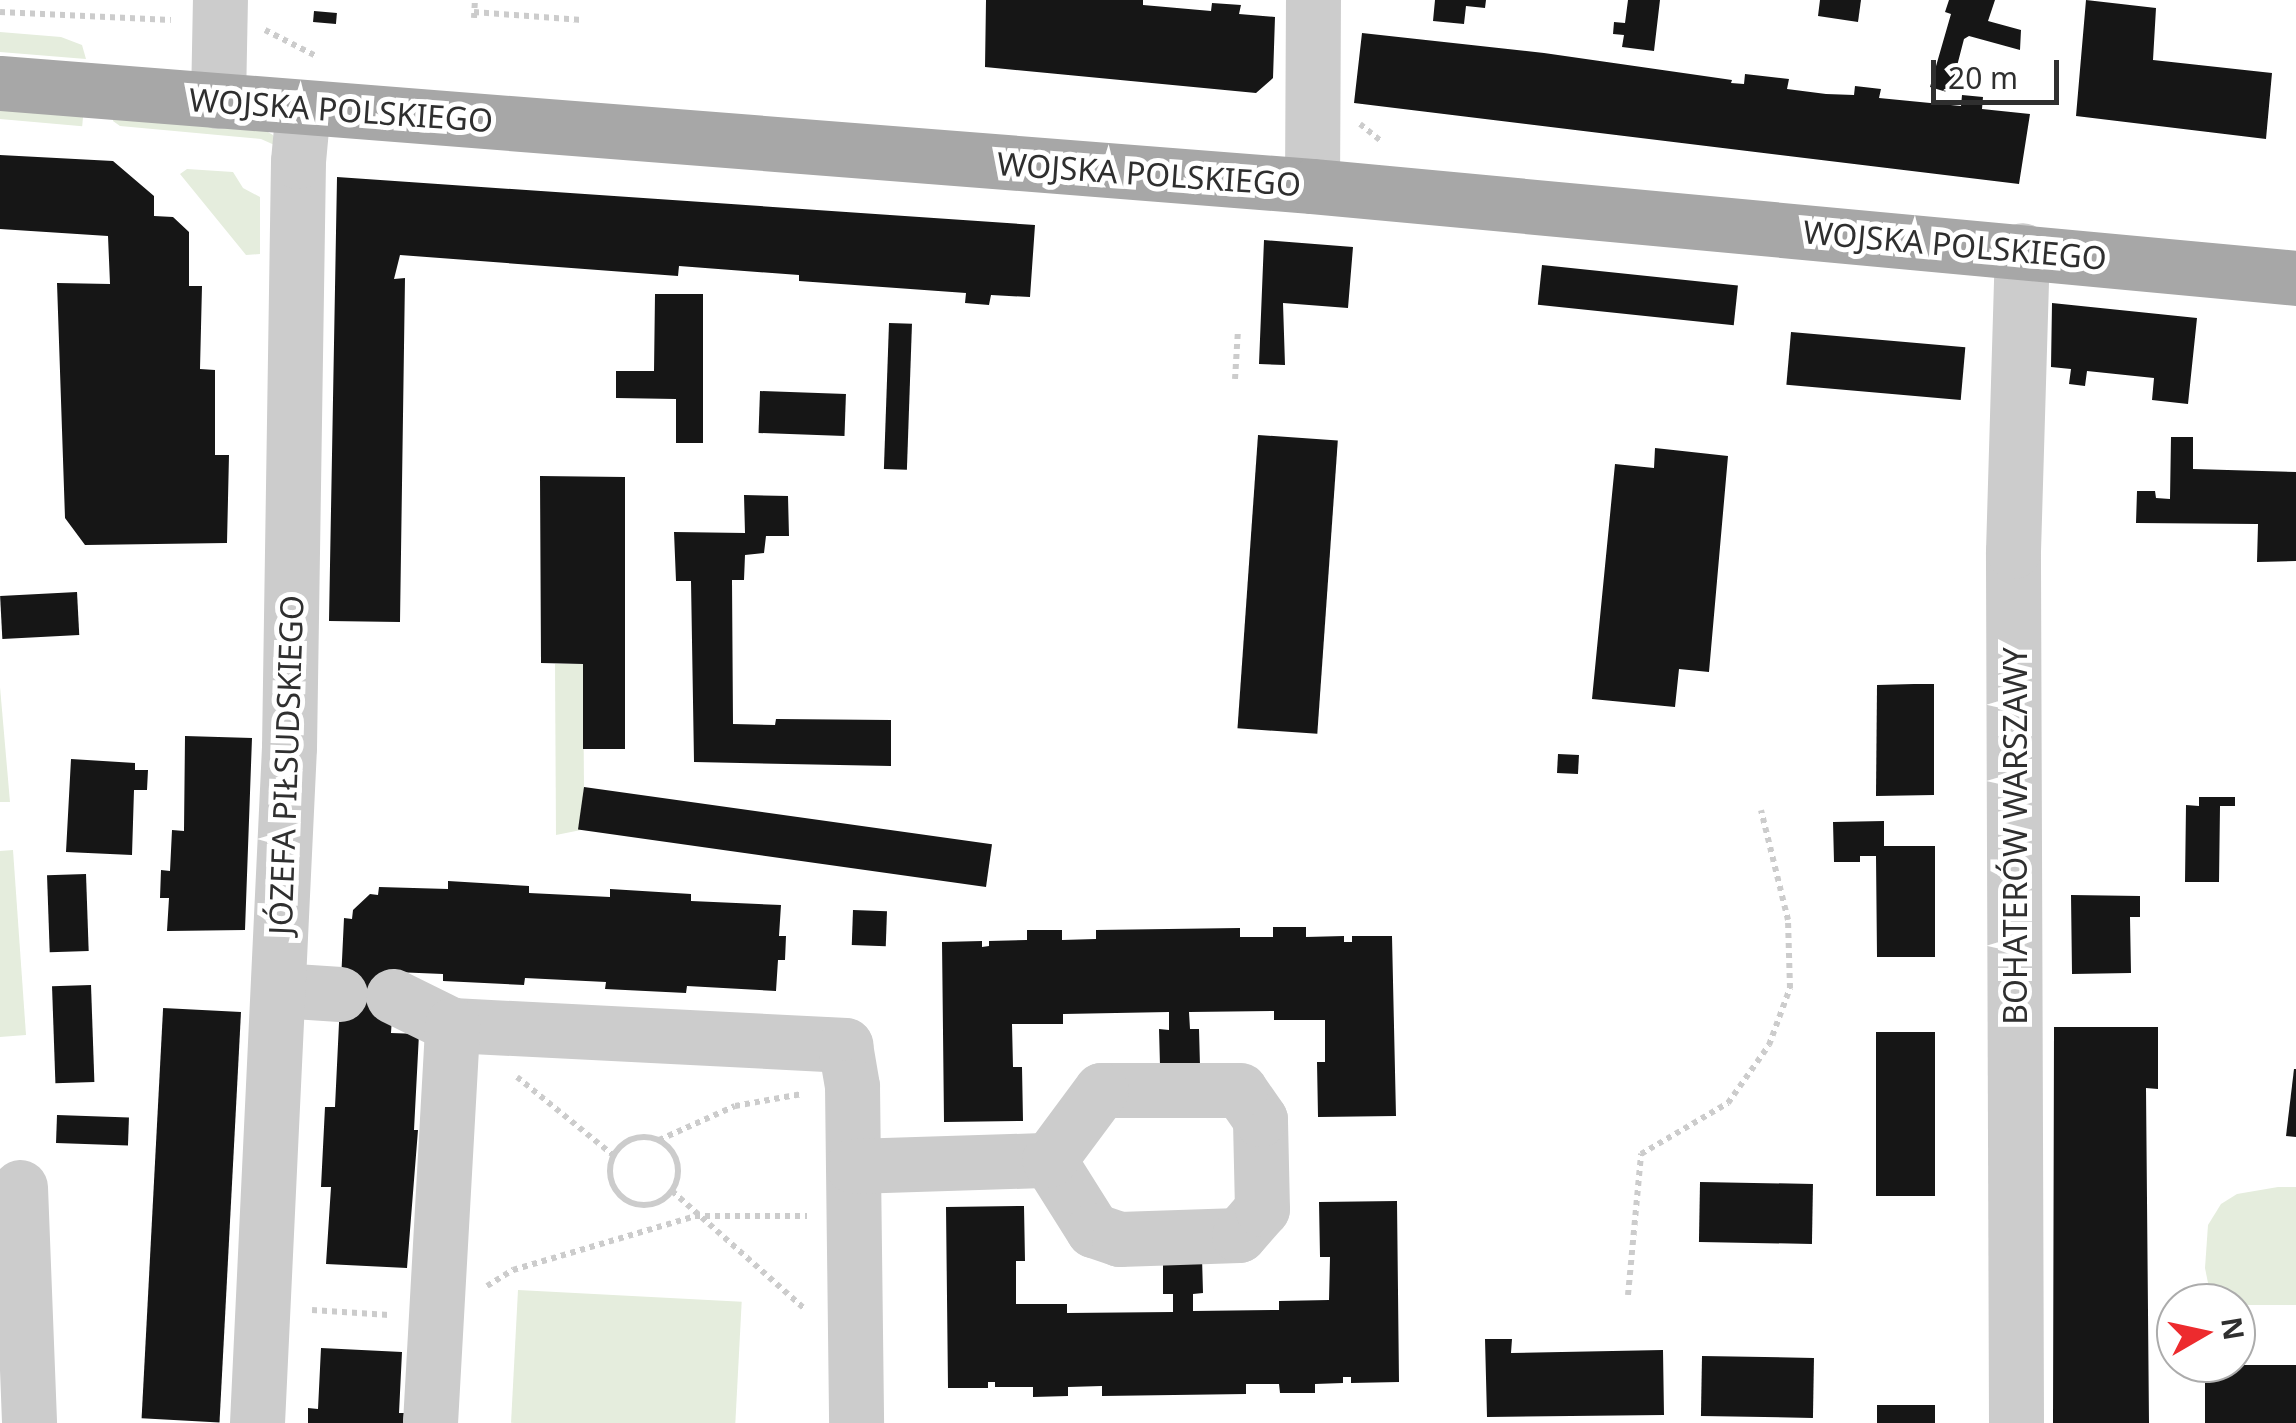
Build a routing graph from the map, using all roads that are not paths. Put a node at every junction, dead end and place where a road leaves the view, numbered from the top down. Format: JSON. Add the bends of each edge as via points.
{"nodes":[{"id":1,"x":1313,"y":0,"type":"edge"},
{"id":2,"x":218,"y":14,"type":"edge"},
{"id":3,"x":0,"y":83,"type":"edge"},
{"id":4,"x":218,"y":101,"type":"junction"},
{"id":5,"x":303,"y":107,"type":"junction"},
{"id":6,"x":1312,"y":186,"type":"junction"},
{"id":7,"x":2022,"y":250,"type":"junction"},
{"id":8,"x":2296,"y":278,"type":"edge"},
{"id":9,"x":280,"y":990,"type":"junction"},
{"id":10,"x":452,"y":1025,"type":"junction"},
{"id":11,"x":1049,"y":1160,"type":"dead end"},
{"id":12,"x":20,"y":1188,"type":"dead end"},
{"id":13,"x":853,"y":1191,"type":"junction"},
{"id":14,"x":29,"y":1423,"type":"edge"},
{"id":15,"x":257,"y":1423,"type":"edge"},
{"id":16,"x":430,"y":1423,"type":"edge"},
{"id":17,"x":856,"y":1423,"type":"edge"},
{"id":18,"x":2016,"y":1423,"type":"edge"}],
"edges":[{"from":1,"to":6,"type":"street"},
{"from":2,"to":4,"type":"street"},
{"from":3,"to":4,"type":"main road","name":"WOJSKA POLSKIEGO"},
{"from":4,"to":5,"type":"main road","name":"WOJSKA POLSKIEGO"},
{"from":5,"to":6,"type":"main road","name":"WOJSKA POLSKIEGO"},
{"from":5,"to":9,"type":"street","name":"JÓZEFA PIŁSUDSKIEGO"},
{"from":6,"to":7,"type":"main road","name":"WOJSKA POLSKIEGO"},
{"from":7,"to":8,"type":"main road","name":"WOJSKA POLSKIEGO"},
{"from":7,"to":18,"type":"street","name":"BOHATERÓW WARSZAWY","via":[[2013,551]]},
{"from":9,"to":10,"type":"street","via":[[367,995]]},
{"from":9,"to":15,"type":"street","name":"JÓZEFA PIŁSUDSKIEGO"},
{"from":10,"to":13,"type":"street","via":[[844,1045],[852,1086]]},
{"from":10,"to":16,"type":"street"},
{"from":11,"to":13,"type":"street"},
{"from":12,"to":14,"type":"street"},
{"from":13,"to":17,"type":"street"}]}
